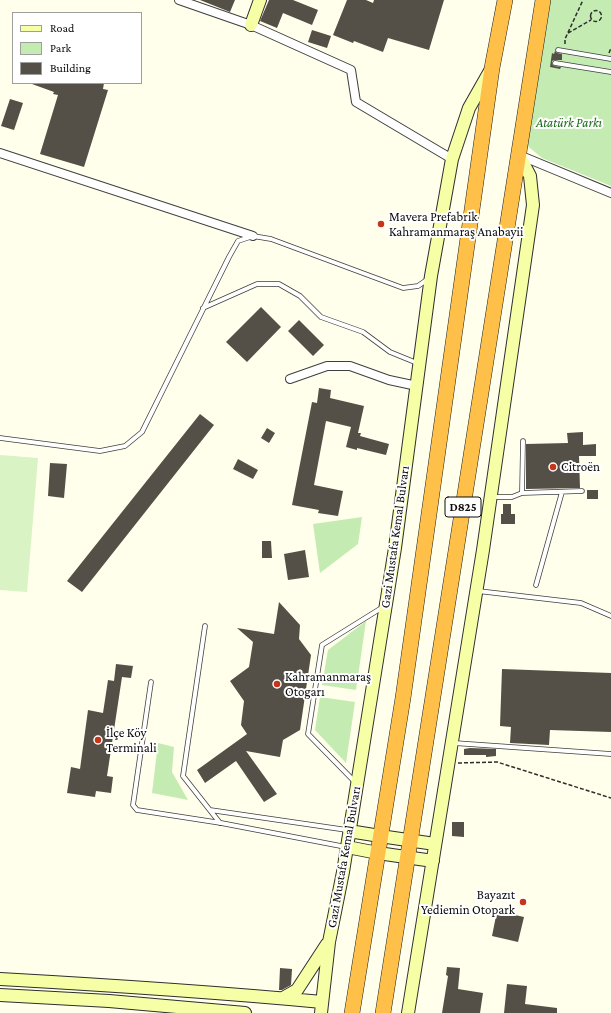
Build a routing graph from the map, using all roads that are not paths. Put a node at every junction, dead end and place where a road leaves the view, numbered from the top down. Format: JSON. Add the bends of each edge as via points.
{"nodes":[{"id":1,"x":179,"y":0,"type":"edge"},
{"id":2,"x":260,"y":0,"type":"edge"},
{"id":3,"x":505,"y":0,"type":"edge"},
{"id":4,"x":543,"y":0,"type":"edge"},
{"id":5,"x":251,"y":25,"type":"junction"},
{"id":6,"x":558,"y":50,"type":"dead end"},
{"id":7,"x":611,"y":59,"type":"edge"},
{"id":8,"x":555,"y":63,"type":"dead end"},
{"id":9,"x":492,"y":68,"type":"junction"},
{"id":10,"x":611,"y":72,"type":"edge"},
{"id":11,"x":0,"y":153,"type":"edge"},
{"id":12,"x":519,"y":155,"type":"junction"},
{"id":13,"x":452,"y":159,"type":"junction"},
{"id":14,"x":611,"y":193,"type":"edge"},
{"id":15,"x":253,"y":236,"type":"junction"},
{"id":16,"x":431,"y":276,"type":"junction"},
{"id":17,"x":203,"y":308,"type":"junction"},
{"id":18,"x":420,"y":364,"type":"junction"},
{"id":19,"x":290,"y":379,"type":"dead end"},
{"id":20,"x":417,"y":386,"type":"junction"},
{"id":21,"x":0,"y":438,"type":"edge"},
{"id":22,"x":523,"y":440,"type":"dead end"},
{"id":23,"x":582,"y":491,"type":"dead end"},
{"id":24,"x":562,"y":492,"type":"junction"},
{"id":25,"x":522,"y":493,"type":"junction"},
{"id":26,"x":491,"y":497,"type":"junction"},
{"id":27,"x":536,"y":585,"type":"dead end"},
{"id":28,"x":476,"y":591,"type":"junction"},
{"id":29,"x":386,"y":605,"type":"junction"},
{"id":30,"x":611,"y":616,"type":"edge"},
{"id":31,"x":205,"y":626,"type":"dead end"},
{"id":32,"x":151,"y":682,"type":"dead end"},
{"id":33,"x":452,"y":743,"type":"junction"},
{"id":34,"x":611,"y":754,"type":"edge"},
{"id":35,"x":357,"y":784,"type":"junction"},
{"id":36,"x":210,"y":810,"type":"junction"},
{"id":37,"x":221,"y":823,"type":"junction"},
{"id":38,"x":349,"y":831,"type":"junction"},
{"id":39,"x":380,"y":836,"type":"junction"},
{"id":40,"x":411,"y":840,"type":"junction"},
{"id":41,"x":436,"y":844,"type":"junction"},
{"id":42,"x":347,"y":847,"type":"junction"},
{"id":43,"x":378,"y":853,"type":"junction"},
{"id":44,"x":408,"y":857,"type":"junction"},
{"id":45,"x":433,"y":861,"type":"junction"},
{"id":46,"x":329,"y":942,"type":"junction"},
{"id":47,"x":0,"y":979,"type":"edge"},
{"id":48,"x":0,"y":995,"type":"edge"},
{"id":49,"x":283,"y":998,"type":"junction"},
{"id":50,"x":321,"y":1008,"type":"edge"},
{"id":51,"x":231,"y":1012,"type":"edge"},
{"id":52,"x":245,"y":1013,"type":"edge"},
{"id":53,"x":352,"y":1013,"type":"edge"},
{"id":54,"x":384,"y":1013,"type":"edge"},
{"id":55,"x":408,"y":1013,"type":"edge"}],
"edges":[{"from":1,"to":5,"type":"street"},
{"from":2,"to":5,"type":"street"},
{"from":3,"to":9,"type":"highway","name":"Gazi Mustafa Kemal Bulvarı","number":"D825"},
{"from":4,"to":12,"type":"highway","number":"D825"},
{"from":5,"to":13,"type":"street","via":[[351,70],[356,102]]},
{"from":6,"to":7,"type":"lane"},
{"from":8,"to":10,"type":"lane"},
{"from":9,"to":13,"type":"street","name":"Gazi Mustafa Kemal Bulvarı","via":[[469,108]]},
{"from":9,"to":39,"type":"highway","name":"Gazi Mustafa Kemal Bulvarı","number":"D825","via":[[403,698]]},
{"from":11,"to":15,"type":"street"},
{"from":12,"to":14,"type":"street"},
{"from":12,"to":26,"type":"street","via":[[530,176],[533,205]]},
{"from":12,"to":40,"type":"highway","number":"D825"},
{"from":13,"to":16,"type":"street","name":"Gazi Mustafa Kemal Bulvarı"},
{"from":15,"to":16,"type":"lane","via":[[271,240],[403,288],[418,286]]},
{"from":15,"to":17,"type":"lane","via":[[238,241]]},
{"from":16,"to":18,"type":"street","name":"Gazi Mustafa Kemal Bulvarı"},
{"from":17,"to":18,"type":"lane","via":[[257,284],[279,284],[300,296],[320,316],[363,332],[390,352]]},
{"from":17,"to":21,"type":"lane","via":[[142,432],[125,446],[100,451]]},
{"from":18,"to":20,"type":"street","name":"Gazi Mustafa Kemal Bulvarı"},
{"from":19,"to":20,"type":"street","via":[[327,366],[350,366],[389,380]]},
{"from":20,"to":29,"type":"street","name":"Gazi Mustafa Kemal Bulvarı"},
{"from":22,"to":25,"type":"lane"},
{"from":23,"to":24,"type":"lane"},
{"from":24,"to":25,"type":"lane"},
{"from":24,"to":27,"type":"lane"},
{"from":25,"to":26,"type":"lane","via":[[512,497]]},
{"from":26,"to":28,"type":"street"},
{"from":28,"to":30,"type":"lane","via":[[581,603]]},
{"from":28,"to":33,"type":"street"},
{"from":29,"to":35,"type":"street","name":"Gazi Mustafa Kemal Bulvarı"},
{"from":29,"to":35,"type":"lane","via":[[322,645],[308,734]]},
{"from":31,"to":36,"type":"lane","via":[[183,776]]},
{"from":32,"to":37,"type":"lane","via":[[133,805],[137,810]]},
{"from":33,"to":34,"type":"lane"},
{"from":33,"to":41,"type":"street"},
{"from":35,"to":38,"type":"street","name":"Gazi Mustafa Kemal Bulvarı"},
{"from":36,"to":37,"type":"lane"},
{"from":36,"to":38,"type":"lane"},
{"from":37,"to":42,"type":"lane"},
{"from":38,"to":39,"type":"street"},
{"from":38,"to":42,"type":"street","name":"Gazi Mustafa Kemal Bulvarı"},
{"from":39,"to":40,"type":"street"},
{"from":39,"to":43,"type":"highway","name":"Gazi Mustafa Kemal Bulvarı","number":"D825"},
{"from":40,"to":41,"type":"street"},
{"from":40,"to":44,"type":"highway","number":"D825"},
{"from":41,"to":45,"type":"street"},
{"from":42,"to":43,"type":"street"},
{"from":42,"to":46,"type":"street","name":"Gazi Mustafa Kemal Bulvarı"},
{"from":43,"to":44,"type":"street"},
{"from":43,"to":53,"type":"highway","name":"Gazi Mustafa Kemal Bulvarı","number":"D825"},
{"from":44,"to":45,"type":"street"},
{"from":44,"to":54,"type":"highway","number":"D825"},
{"from":45,"to":55,"type":"street"},
{"from":46,"to":49,"type":"street","via":[[298,990]]},
{"from":46,"to":50,"type":"street","name":"Gazi Mustafa Kemal Bulvarı"},
{"from":47,"to":49,"type":"street"},
{"from":48,"to":51,"type":"street","via":[[109,1001]]},
{"from":49,"to":50,"type":"street"},
{"from":51,"to":52,"type":"street"}]}
